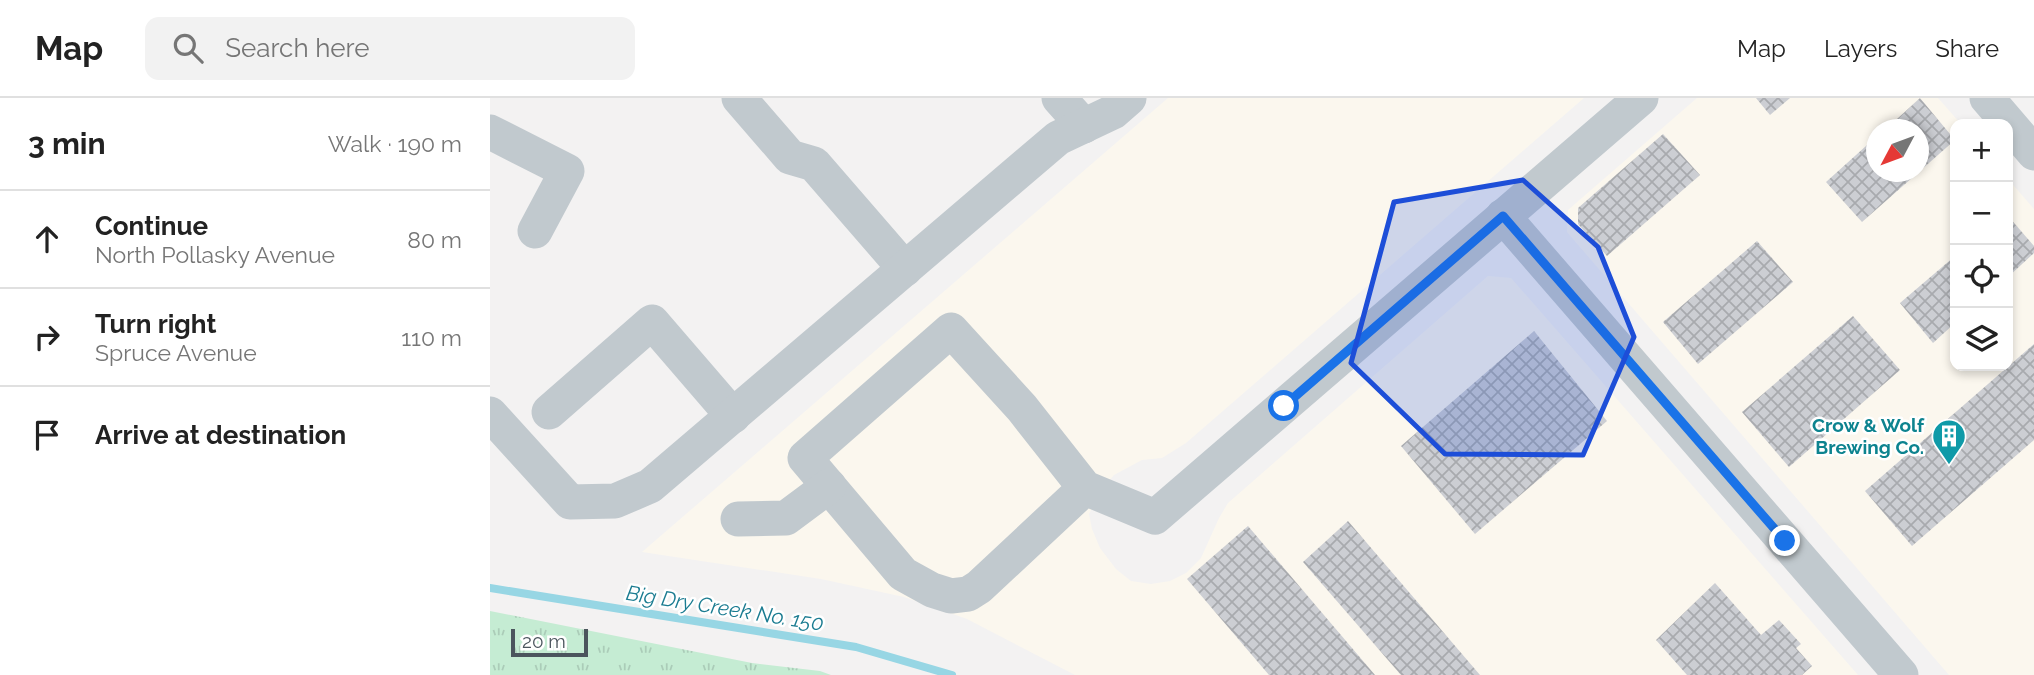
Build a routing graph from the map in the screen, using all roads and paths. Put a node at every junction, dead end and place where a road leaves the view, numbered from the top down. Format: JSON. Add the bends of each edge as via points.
{"nodes":[{"id":1,"x":739,"y":98,"type":"edge"},
{"id":2,"x":1059,"y":98,"type":"edge"},
{"id":3,"x":1129,"y":98,"type":"edge"},
{"id":4,"x":1641,"y":98,"type":"edge"},
{"id":5,"x":1987,"y":98,"type":"edge"},
{"id":6,"x":1084,"y":126,"type":"junction"},
{"id":7,"x":490,"y":132,"type":"edge"},
{"id":8,"x":2034,"y":153,"type":"edge"},
{"id":9,"x":1503,"y":216,"type":"junction"},
{"id":10,"x":535,"y":231,"type":"dead end"},
{"id":11,"x":905,"y":269,"type":"junction"},
{"id":12,"x":549,"y":412,"type":"dead end"},
{"id":13,"x":490,"y":414,"type":"edge"},
{"id":14,"x":733,"y":416,"type":"junction"},
{"id":15,"x":829,"y":486,"type":"junction"},
{"id":16,"x":1085,"y":488,"type":"junction"},
{"id":17,"x":738,"y":519,"type":"dead end"},
{"id":18,"x":1901,"y":675,"type":"edge"}],
"edges":[{"from":1,"to":11,"type":"street","via":[[790,157],[814,164]]},
{"from":2,"to":6,"type":"street"},
{"from":3,"to":6,"type":"street"},
{"from":4,"to":9,"type":"street"},
{"from":5,"to":8,"type":"street"},
{"from":6,"to":11,"type":"street","via":[[1058,138]]},
{"from":7,"to":10,"type":"street","via":[[567,171]]},
{"from":9,"to":16,"type":"street","via":[[1155,517]]},
{"from":9,"to":18,"type":"street"},
{"from":11,"to":14,"type":"street"},
{"from":12,"to":14,"type":"street","via":[[652,322]]},
{"from":13,"to":14,"type":"street","via":[[570,502],[615,501],[650,486]]},
{"from":15,"to":16,"type":"street","via":[[904,574],[951,596],[979,587]]},
{"from":15,"to":16,"type":"street","via":[[805,458],[951,330],[1022,408]]},
{"from":15,"to":17,"type":"street","via":[[786,518]]}]}
